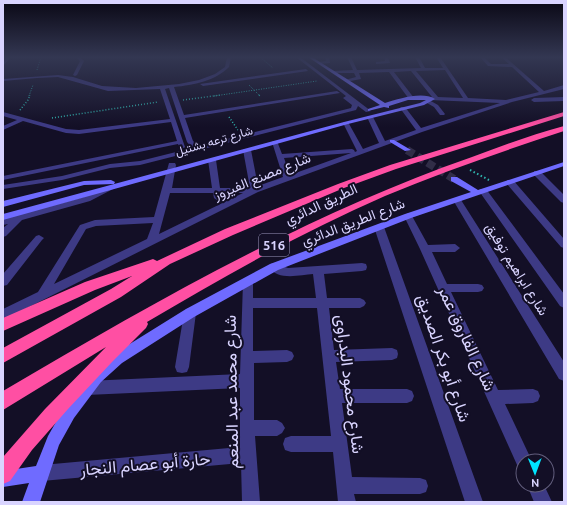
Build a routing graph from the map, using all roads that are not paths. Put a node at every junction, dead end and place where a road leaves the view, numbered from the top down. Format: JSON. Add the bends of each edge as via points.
{"nodes":[{"id":1,"x":78,"y":81,"type":"edge"},
{"id":2,"x":89,"y":81,"type":"edge"},
{"id":3,"x":190,"y":81,"type":"edge"},
{"id":4,"x":200,"y":81,"type":"edge"},
{"id":5,"x":225,"y":81,"type":"edge"},
{"id":6,"x":327,"y":81,"type":"edge"},
{"id":7,"x":347,"y":81,"type":"edge"},
{"id":8,"x":398,"y":81,"type":"edge"},
{"id":9,"x":419,"y":81,"type":"edge"},
{"id":10,"x":454,"y":81,"type":"edge"},
{"id":11,"x":530,"y":81,"type":"edge"},
{"id":12,"x":203,"y":84,"type":"dead end"},
{"id":13,"x":172,"y":86,"type":"junction"},
{"id":14,"x":162,"y":87,"type":"junction"},
{"id":15,"x":564,"y":87,"type":"edge"},
{"id":16,"x":543,"y":92,"type":"junction"},
{"id":17,"x":337,"y":93,"type":"dead end"},
{"id":18,"x":346,"y":98,"type":"dead end"},
{"id":19,"x":411,"y":98,"type":"junction"},
{"id":20,"x":564,"y":98,"type":"edge"},
{"id":21,"x":466,"y":99,"type":"junction"},
{"id":22,"x":432,"y":100,"type":"junction"},
{"id":23,"x":510,"y":101,"type":"junction"},
{"id":24,"x":384,"y":106,"type":"junction"},
{"id":25,"x":403,"y":108,"type":"junction"},
{"id":26,"x":392,"y":111,"type":"junction"},
{"id":27,"x":3,"y":114,"type":"edge"},
{"id":28,"x":369,"y":114,"type":"junction"},
{"id":29,"x":442,"y":114,"type":"dead end"},
{"id":30,"x":564,"y":114,"type":"edge"},
{"id":31,"x":182,"y":117,"type":"junction"},
{"id":32,"x":26,"y":120,"type":"junction"},
{"id":33,"x":173,"y":120,"type":"junction"},
{"id":34,"x":346,"y":123,"type":"junction"},
{"id":35,"x":3,"y":128,"type":"edge"},
{"id":36,"x":564,"y":128,"type":"edge"},
{"id":37,"x":420,"y":131,"type":"junction"},
{"id":38,"x":392,"y":141,"type":"junction"},
{"id":39,"x":180,"y":142,"type":"junction"},
{"id":40,"x":275,"y":142,"type":"junction"},
{"id":41,"x":383,"y":144,"type":"junction"},
{"id":42,"x":307,"y":145,"type":"dead end"},
{"id":43,"x":198,"y":149,"type":"junction"},
{"id":44,"x":247,"y":150,"type":"junction"},
{"id":45,"x":407,"y":150,"type":"tunnel mouth"},
{"id":46,"x":360,"y":151,"type":"junction"},
{"id":47,"x":180,"y":153,"type":"junction"},
{"id":48,"x":310,"y":154,"type":"junction"},
{"id":49,"x":281,"y":156,"type":"junction"},
{"id":50,"x":212,"y":160,"type":"junction"},
{"id":51,"x":564,"y":164,"type":"edge"},
{"id":52,"x":172,"y":168,"type":"junction"},
{"id":53,"x":537,"y":173,"type":"junction"},
{"id":54,"x":3,"y":178,"type":"edge"},
{"id":55,"x":287,"y":178,"type":"junction"},
{"id":56,"x":454,"y":179,"type":"tunnel mouth"},
{"id":57,"x":510,"y":182,"type":"junction"},
{"id":58,"x":111,"y":185,"type":"junction"},
{"id":59,"x":3,"y":187,"type":"edge"},
{"id":60,"x":255,"y":190,"type":"junction"},
{"id":61,"x":167,"y":191,"type":"junction"},
{"id":62,"x":481,"y":192,"type":"junction"},
{"id":63,"x":217,"y":194,"type":"junction"},
{"id":64,"x":457,"y":200,"type":"junction"},
{"id":65,"x":564,"y":200,"type":"edge"},
{"id":66,"x":3,"y":204,"type":"edge"},
{"id":67,"x":3,"y":210,"type":"edge"},
{"id":68,"x":408,"y":216,"type":"junction"},
{"id":69,"x":3,"y":217,"type":"edge"},
{"id":70,"x":19,"y":218,"type":"junction"},
{"id":71,"x":159,"y":220,"type":"junction"},
{"id":72,"x":3,"y":222,"type":"edge"},
{"id":73,"x":379,"y":227,"type":"junction"},
{"id":74,"x":3,"y":234,"type":"edge"},
{"id":75,"x":38,"y":238,"type":"dead end"},
{"id":76,"x":152,"y":240,"type":"junction"},
{"id":77,"x":564,"y":245,"type":"edge"},
{"id":78,"x":455,"y":248,"type":"dead end"},
{"id":79,"x":425,"y":249,"type":"junction"},
{"id":80,"x":166,"y":261,"type":"junction"},
{"id":81,"x":274,"y":267,"type":"junction"},
{"id":82,"x":362,"y":267,"type":"dead end"},
{"id":83,"x":318,"y":270,"type":"junction"},
{"id":84,"x":3,"y":282,"type":"edge"},
{"id":85,"x":248,"y":282,"type":"junction"},
{"id":86,"x":444,"y":288,"type":"junction"},
{"id":87,"x":478,"y":288,"type":"dead end"},
{"id":88,"x":43,"y":294,"type":"junction"},
{"id":89,"x":564,"y":302,"type":"edge"},
{"id":90,"x":247,"y":303,"type":"junction"},
{"id":91,"x":322,"y":303,"type":"junction"},
{"id":92,"x":360,"y":303,"type":"dead end"},
{"id":93,"x":162,"y":305,"type":"junction"},
{"id":94,"x":190,"y":313,"type":"junction"},
{"id":95,"x":3,"y":315,"type":"edge"},
{"id":96,"x":3,"y":325,"type":"edge"},
{"id":97,"x":392,"y":354,"type":"dead end"},
{"id":98,"x":3,"y":356,"type":"edge"},
{"id":99,"x":287,"y":356,"type":"dead end"},
{"id":100,"x":329,"y":356,"type":"junction"},
{"id":101,"x":246,"y":357,"type":"junction"},
{"id":102,"x":182,"y":367,"type":"dead end"},
{"id":103,"x":564,"y":374,"type":"edge"},
{"id":104,"x":246,"y":381,"type":"junction"},
{"id":105,"x":87,"y":388,"type":"junction"},
{"id":106,"x":333,"y":396,"type":"junction"},
{"id":107,"x":407,"y":396,"type":"dead end"},
{"id":108,"x":532,"y":396,"type":"dead end"},
{"id":109,"x":494,"y":397,"type":"junction"},
{"id":110,"x":3,"y":401,"type":"edge"},
{"id":111,"x":246,"y":428,"type":"junction"},
{"id":112,"x":277,"y":428,"type":"dead end"},
{"id":113,"x":291,"y":444,"type":"dead end"},
{"id":114,"x":340,"y":444,"type":"junction"},
{"id":115,"x":520,"y":453,"type":"edge"},
{"id":116,"x":248,"y":454,"type":"junction"},
{"id":117,"x":42,"y":473,"type":"junction"},
{"id":118,"x":3,"y":474,"type":"edge"},
{"id":119,"x":3,"y":479,"type":"edge"},
{"id":120,"x":345,"y":486,"type":"junction"},
{"id":121,"x":420,"y":486,"type":"dead end"},
{"id":122,"x":31,"y":502,"type":"edge"},
{"id":123,"x":251,"y":502,"type":"edge"},
{"id":124,"x":347,"y":502,"type":"edge"},
{"id":125,"x":474,"y":502,"type":"edge"}],
"edges":[{"from":1,"to":14,"type":"street","via":[[94,87],[116,90]]},
{"from":2,"to":14,"type":"street","via":[[113,87]]},
{"from":3,"to":13,"type":"street"},
{"from":4,"to":13,"type":"street"},
{"from":5,"to":12,"type":"street"},
{"from":6,"to":28,"type":"street"},
{"from":7,"to":24,"type":"street"},
{"from":8,"to":19,"type":"street"},
{"from":9,"to":22,"type":"street"},
{"from":10,"to":21,"type":"street"},
{"from":11,"to":16,"type":"street"},
{"from":13,"to":14,"type":"street"},
{"from":13,"to":31,"type":"street"},
{"from":14,"to":33,"type":"street"},
{"from":15,"to":16,"type":"street","name":"شارع مصنع الفيروز"},
{"from":16,"to":23,"type":"street","name":"شارع مصنع الفيروز"},
{"from":17,"to":31,"type":"street"},
{"from":18,"to":43,"type":"street","via":[[355,105],[354,108]]},
{"from":19,"to":22,"type":"street","name":"شارع ترعه بشتيل"},
{"from":19,"to":24,"type":"street","name":"شارع ترعه بشتيل"},
{"from":20,"to":23,"type":"street","name":"شارع ترعه بشتيل"},
{"from":21,"to":22,"type":"street","name":"شارع ترعه بشتيل"},
{"from":21,"to":23,"type":"street","name":"شارع ترعه بشتيل"},
{"from":22,"to":25,"type":"street","name":"شارع ترعه بشتيل"},
{"from":22,"to":29,"type":"street"},
{"from":23,"to":37,"type":"street","name":"شارع مصنع الفيروز"},
{"from":24,"to":26,"type":"street"},
{"from":24,"to":28,"type":"street","name":"شارع ترعه بشتيل"},
{"from":25,"to":26,"type":"street","name":"شارع ترعه بشتيل"},
{"from":25,"to":37,"type":"street"},
{"from":26,"to":28,"type":"street","name":"شارع ترعه بشتيل"},
{"from":27,"to":32,"type":"street"},
{"from":28,"to":34,"type":"street","name":"شارع ترعه بشتيل"},
{"from":28,"to":41,"type":"street"},
{"from":28,"to":52,"type":"street","name":"شارع ترعه بشتيل"},
{"from":30,"to":80,"type":"highway","name":"الطريق الدائري","number":"516","via":[[392,167],[279,210]]},
{"from":31,"to":43,"type":"street","via":[[190,142]]},
{"from":32,"to":33,"type":"street","via":[[72,132]]},
{"from":32,"to":35,"type":"street"},
{"from":33,"to":39,"type":"street"},
{"from":34,"to":40,"type":"street","name":"شارع ترعه بشتيل"},
{"from":34,"to":46,"type":"street"},
{"from":36,"to":93,"type":"highway","name":"الطريق الدائري","number":"516","via":[[392,189],[315,224]]},
{"from":37,"to":38,"type":"street","name":"شارع مصنع الفيروز"},
{"from":38,"to":41,"type":"street","name":"شارع مصنع الفيروز"},
{"from":38,"to":45,"type":"street"},
{"from":39,"to":47,"type":"street"},
{"from":39,"to":54,"type":"street"},
{"from":40,"to":44,"type":"street","name":"شارع ترعه بشتيل"},
{"from":40,"to":49,"type":"street"},
{"from":41,"to":46,"type":"street","name":"شارع مصنع الفيروز"},
{"from":42,"to":48,"type":"street"},
{"from":43,"to":47,"type":"street"},
{"from":44,"to":50,"type":"street","name":"شارع ترعه بشتيل"},
{"from":44,"to":60,"type":"street"},
{"from":46,"to":48,"type":"street"},
{"from":46,"to":55,"type":"street","name":"شارع مصنع الفيروز"},
{"from":47,"to":59,"type":"street","via":[[136,164],[110,166],[62,178]]},
{"from":48,"to":49,"type":"street"},
{"from":49,"to":55,"type":"street"},
{"from":50,"to":52,"type":"street","name":"شارع ترعه بشتيل"},
{"from":50,"to":63,"type":"street"},
{"from":51,"to":53,"type":"street","name":"شارع الطريق الدائري"},
{"from":52,"to":58,"type":"street","name":"شارع ترعه بشتيل"},
{"from":52,"to":61,"type":"street"},
{"from":53,"to":57,"type":"street","name":"شارع الطريق الدائري"},
{"from":53,"to":65,"type":"street"},
{"from":55,"to":60,"type":"street","name":"شارع مصنع الفيروز"},
{"from":56,"to":62,"type":"street"},
{"from":57,"to":62,"type":"street","name":"شارع الطريق الدائري"},
{"from":57,"to":77,"type":"street"},
{"from":58,"to":66,"type":"street","via":[[84,183]]},
{"from":58,"to":67,"type":"street","name":"شارع ترعه بشتيل"},
{"from":58,"to":69,"type":"street","name":"شارع ترعه بشتيل"},
{"from":58,"to":70,"type":"street","name":"شارع ترعه بشتيل","via":[[87,199]]},
{"from":60,"to":63,"type":"street"},
{"from":60,"to":76,"type":"street","name":"شارع مصنع الفيروز"},
{"from":61,"to":63,"type":"street"},
{"from":61,"to":71,"type":"street"},
{"from":62,"to":64,"type":"street","name":"شارع الطريق الدائري"},
{"from":62,"to":89,"type":"street"},
{"from":64,"to":68,"type":"street","name":"شارع الطريق الدائري"},
{"from":64,"to":103,"type":"street","name":"شارع ابراهيم توفيق"},
{"from":68,"to":73,"type":"street","name":"شارع الطريق الدائري"},
{"from":68,"to":79,"type":"street","name":"شارع الفاروق عمر"},
{"from":70,"to":72,"type":"street","name":"شارع ترعه بشتيل"},
{"from":70,"to":74,"type":"street"},
{"from":71,"to":76,"type":"street"},
{"from":71,"to":88,"type":"street","via":[[95,223],[83,227]]},
{"from":73,"to":81,"type":"street","name":"شارع الطريق الدائري"},
{"from":73,"to":125,"type":"street","name":"شارع أبو بكر الصديق"},
{"from":75,"to":84,"type":"street"},
{"from":76,"to":88,"type":"street","name":"شارع مصنع الفيروز"},
{"from":78,"to":79,"type":"street"},
{"from":79,"to":86,"type":"street","name":"شارع الفاروق عمر"},
{"from":80,"to":96,"type":"highway","via":[[90,286]]},
{"from":80,"to":98,"type":"highway","name":"الطريق الدائري","number":"516","via":[[116,293]]},
{"from":81,"to":83,"type":"street","via":[[288,272]]},
{"from":81,"to":85,"type":"street","name":"شارع الطريق الدائري"},
{"from":82,"to":83,"type":"street"},
{"from":83,"to":91,"type":"street","name":"شارع محمود البدراوى"},
{"from":85,"to":90,"type":"street","name":"شارع محمد عبد المنعم"},
{"from":85,"to":94,"type":"street","name":"شارع الطريق الدائري"},
{"from":86,"to":87,"type":"street"},
{"from":86,"to":109,"type":"street","name":"شارع الفاروق عمر"},
{"from":88,"to":95,"type":"street","name":"شارع مصنع الفيروز"},
{"from":90,"to":91,"type":"street"},
{"from":90,"to":101,"type":"street","name":"شارع محمد عبد المنعم"},
{"from":91,"to":92,"type":"street"},
{"from":91,"to":100,"type":"street","name":"شارع محمود البدراوى"},
{"from":93,"to":110,"type":"highway","name":"الطريق الدائري","number":"516"},
{"from":93,"to":118,"type":"highway","via":[[64,401]]},
{"from":94,"to":102,"type":"street"},
{"from":94,"to":105,"type":"street","name":"شارع الطريق الدائري","via":[[117,359]]},
{"from":97,"to":100,"type":"street"},
{"from":99,"to":101,"type":"street"},
{"from":100,"to":106,"type":"street","name":"شارع محمود البدراوى"},
{"from":101,"to":104,"type":"street","name":"شارع محمد عبد المنعم"},
{"from":104,"to":105,"type":"street"},
{"from":104,"to":111,"type":"street","name":"شارع محمد عبد المنعم"},
{"from":105,"to":117,"type":"street","name":"شارع الطريق الدائري","via":[[69,413]]},
{"from":106,"to":107,"type":"street"},
{"from":106,"to":114,"type":"street","name":"شارع محمود البدراوى"},
{"from":108,"to":109,"type":"street"},
{"from":109,"to":115,"type":"street","name":"شارع الفاروق عمر"},
{"from":111,"to":112,"type":"street"},
{"from":111,"to":116,"type":"street","name":"شارع محمد عبد المنعم"},
{"from":113,"to":114,"type":"street"},
{"from":114,"to":120,"type":"street","name":"شارع محمود البدراوى"},
{"from":116,"to":117,"type":"street","name":"حارة أبو عصام النجار"},
{"from":116,"to":123,"type":"street","name":"شارع محمد عبد المنعم"},
{"from":117,"to":119,"type":"street"},
{"from":117,"to":122,"type":"street","name":"شارع الطريق الدائري"},
{"from":120,"to":121,"type":"street"},
{"from":120,"to":124,"type":"street","name":"شارع محمود البدراوى"}]}
